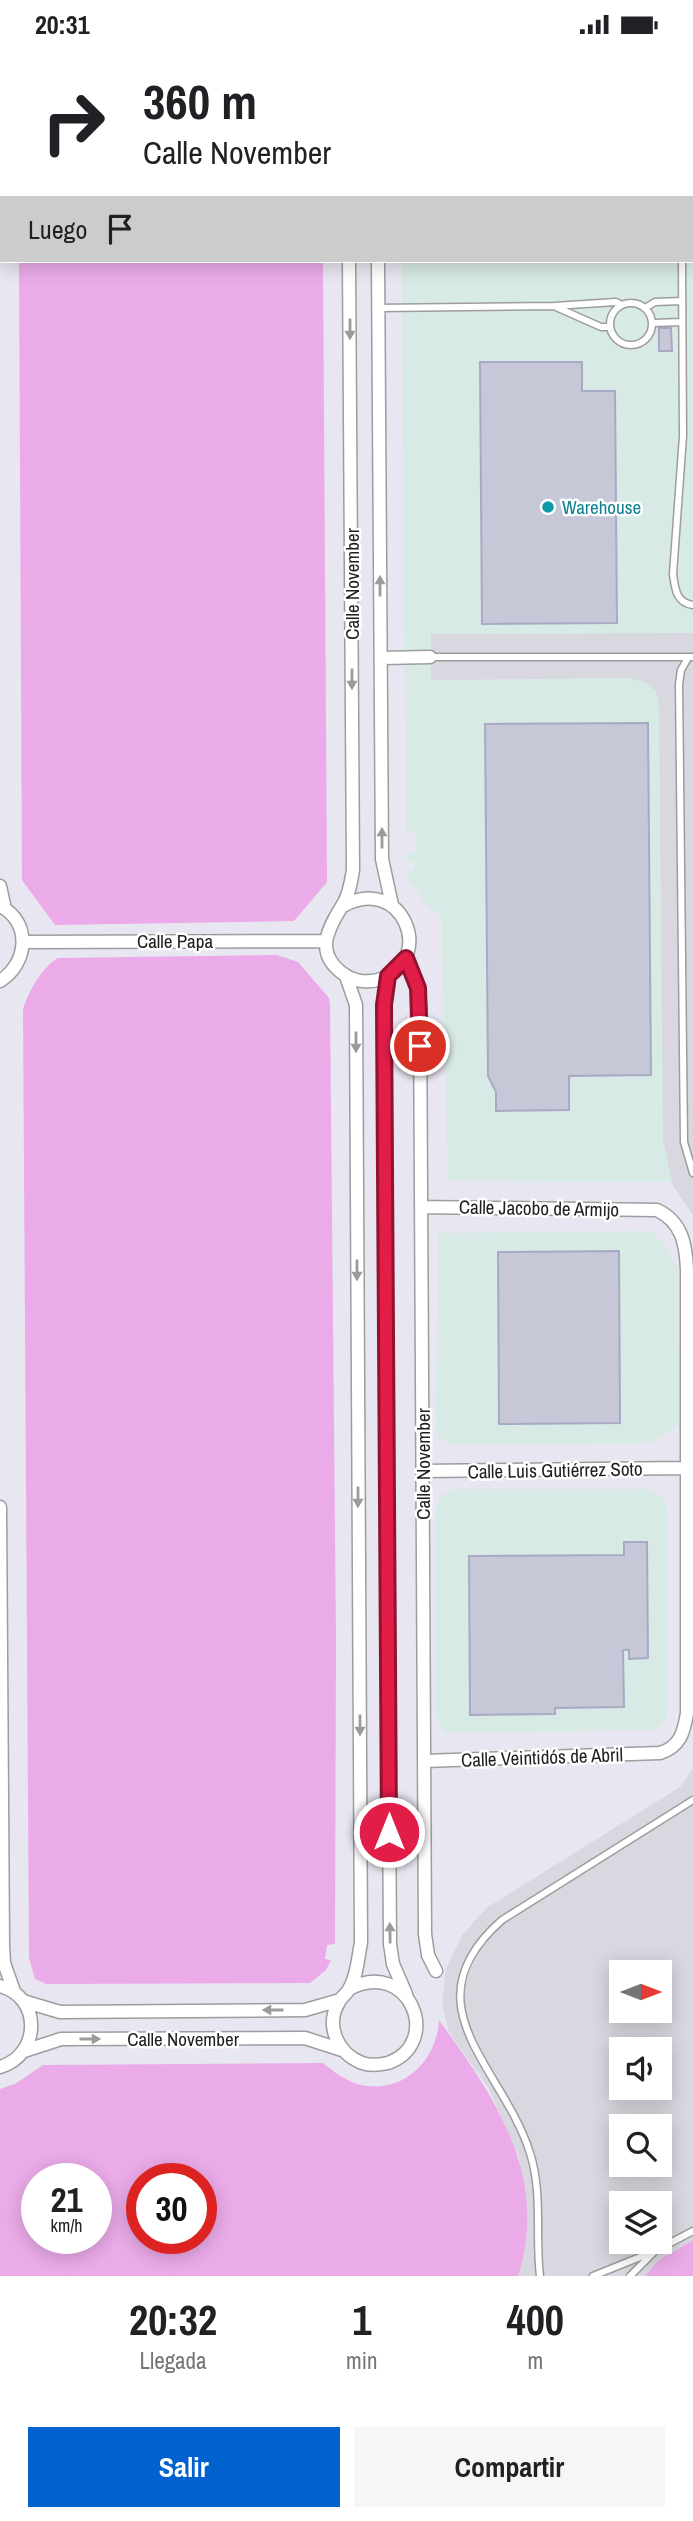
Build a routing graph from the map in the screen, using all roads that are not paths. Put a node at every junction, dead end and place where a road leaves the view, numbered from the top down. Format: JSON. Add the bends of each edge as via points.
{"nodes":[{"id":1,"x":349,"y":263,"type":"edge"},
{"id":2,"x":378,"y":263,"type":"edge"},
{"id":3,"x":682,"y":263,"type":"edge"},
{"id":4,"x":693,"y":296,"type":"edge"},
{"id":5,"x":682,"y":299,"type":"junction"},
{"id":6,"x":622,"y":305,"type":"junction"},
{"id":7,"x":554,"y":306,"type":"junction"},
{"id":8,"x":378,"y":308,"type":"junction"},
{"id":9,"x":645,"y":308,"type":"junction"},
{"id":10,"x":682,"y":322,"type":"junction"},
{"id":11,"x":653,"y":323,"type":"junction"},
{"id":12,"x":610,"y":327,"type":"junction"},
{"id":13,"x":682,"y":359,"type":"junction"},
{"id":14,"x":693,"y":359,"type":"edge"},
{"id":15,"x":682,"y":415,"type":"junction"},
{"id":16,"x":693,"y":415,"type":"edge"},
{"id":17,"x":693,"y":605,"type":"edge"},
{"id":18,"x":430,"y":657,"type":"joint"},
{"id":19,"x":691,"y":657,"type":"edge"},
{"id":20,"x":381,"y":658,"type":"junction"},
{"id":21,"x":0,"y":886,"type":"edge"},
{"id":22,"x":391,"y":905,"type":"junction"},
{"id":23,"x":343,"y":906,"type":"junction"},
{"id":24,"x":3,"y":907,"type":"edge"},
{"id":25,"x":23,"y":941,"type":"junction"},
{"id":26,"x":326,"y":941,"type":"junction"},
{"id":27,"x":406,"y":958,"type":"junction"},
{"id":28,"x":346,"y":976,"type":"junction"},
{"id":29,"x":388,"y":976,"type":"junction"},
{"id":30,"x":1,"y":982,"type":"edge"},
{"id":31,"x":693,"y":1173,"type":"edge"},
{"id":32,"x":421,"y":1207,"type":"junction"},
{"id":33,"x":686,"y":1468,"type":"junction"},
{"id":34,"x":423,"y":1471,"type":"junction"},
{"id":35,"x":0,"y":1507,"type":"edge"},
{"id":36,"x":424,"y":1761,"type":"junction"},
{"id":37,"x":693,"y":1800,"type":"edge"},
{"id":38,"x":436,"y":1971,"type":"dead end"},
{"id":39,"x":0,"y":1986,"type":"edge"},
{"id":40,"x":349,"y":1989,"type":"junction"},
{"id":41,"x":19,"y":1996,"type":"junction"},
{"id":42,"x":408,"y":1998,"type":"junction"},
{"id":43,"x":340,"y":2000,"type":"junction"},
{"id":44,"x":342,"y":2050,"type":"junction"},
{"id":45,"x":24,"y":2051,"type":"junction"},
{"id":46,"x":0,"y":2067,"type":"edge"},
{"id":47,"x":693,"y":2231,"type":"edge"},
{"id":48,"x":672,"y":2242,"type":"edge"},
{"id":49,"x":648,"y":2254,"type":"edge"},
{"id":50,"x":652,"y":2254,"type":"edge"},
{"id":51,"x":540,"y":2276,"type":"edge"},
{"id":52,"x":593,"y":2276,"type":"edge"},
{"id":53,"x":630,"y":2276,"type":"edge"}],
"edges":[{"from":1,"to":23,"type":"street","name":"Calle November","one_way":true,"via":[[353,859]]},
{"from":2,"to":8,"type":"street","name":"Calle November"},
{"from":3,"to":5,"type":"lane"},
{"from":4,"to":5,"type":"lane"},
{"from":5,"to":9,"type":"lane"},
{"from":5,"to":10,"type":"lane"},
{"from":6,"to":7,"type":"lane"},
{"from":6,"to":9,"type":"lane"},
{"from":6,"to":12,"type":"lane","via":[[615,310]]},
{"from":7,"to":8,"type":"lane"},
{"from":7,"to":12,"type":"lane"},
{"from":20,"to":8,"type":"street","name":"Calle November","one_way":true},
{"from":9,"to":11,"type":"lane"},
{"from":10,"to":11,"type":"lane"},
{"from":10,"to":13,"type":"lane"},
{"from":11,"to":12,"type":"lane","via":[[648,338],[634,346],[618,341]]},
{"from":13,"to":14,"type":"lane"},
{"from":13,"to":15,"type":"lane"},
{"from":15,"to":16,"type":"lane"},
{"from":15,"to":17,"type":"lane","via":[[673,574],[676,595]]},
{"from":18,"to":19,"type":"lane"},
{"from":18,"to":20,"type":"street","name":"Calle November"},
{"from":19,"to":31,"type":"lane","via":[[681,670],[679,684],[683,1114],[684,1142]]},
{"from":22,"to":20,"type":"street","name":"Calle November","one_way":true,"via":[[382,869]]},
{"from":21,"to":24,"type":"street"},
{"from":22,"to":23,"type":"street","via":[[362,898]]},
{"from":22,"to":27,"type":"street","via":[[410,935]]},
{"from":23,"to":26,"type":"street","via":[[327,928]]},
{"from":24,"to":25,"type":"street","via":[[15,918]]},
{"from":25,"to":26,"type":"street","name":"Calle Papa"},
{"from":25,"to":30,"type":"street","via":[[18,964]]},
{"from":26,"to":28,"type":"street","via":[[328,955]]},
{"from":27,"to":29,"type":"street"},
{"from":27,"to":32,"type":"street","name":"Calle November","via":[[420,1005]]},
{"from":28,"to":29,"type":"street","via":[[367,982]]},
{"from":28,"to":40,"type":"street","one_way":true,"via":[[356,1005],[361,1929],[357,1967]]},
{"from":42,"to":29,"type":"street","name":"Calle November","one_way":true,"via":[[390,1944],[384,1005]]},
{"from":32,"to":33,"type":"street","name":"Calle Jacobo de Armijo","via":[[657,1210],[676,1224],[686,1250]]},
{"from":32,"to":34,"type":"street","name":"Calle November"},
{"from":33,"to":34,"type":"street","name":"Calle Luis Gutiérrez Soto"},
{"from":33,"to":36,"type":"street","name":"Calle Veintidós de Abril","via":[[687,1713],[678,1742],[660,1753]]},
{"from":34,"to":36,"type":"street","name":"Calle November"},
{"from":35,"to":41,"type":"street","via":[[3,1945],[4,1963]]},
{"from":36,"to":38,"type":"street","name":"Calle November","via":[[425,1934]]},
{"from":37,"to":51,"type":"lane","via":[[502,1920],[478,1946],[464,1976],[461,2003],[466,2033],[515,2113],[532,2157],[540,2214]]},
{"from":39,"to":41,"type":"street","name":"Calle November"},
{"from":40,"to":42,"type":"street","via":[[381,1981]]},
{"from":40,"to":43,"type":"street"},
{"from":43,"to":41,"type":"street","name":"Calle November","one_way":true,"via":[[305,2010],[60,2012]]},
{"from":41,"to":45,"type":"street","via":[[32,2026]]},
{"from":42,"to":44,"type":"street","via":[[417,2025],[406,2051],[381,2065],[367,2065]]},
{"from":43,"to":44,"type":"street","via":[[333,2025]]},
{"from":45,"to":44,"type":"street","name":"Calle November","one_way":true,"via":[[61,2039],[305,2038]]},
{"from":45,"to":46,"type":"street","name":"Calle November"},
{"from":47,"to":48,"type":"lane"},
{"from":49,"to":52,"type":"lane"},
{"from":50,"to":53,"type":"lane"}]}
